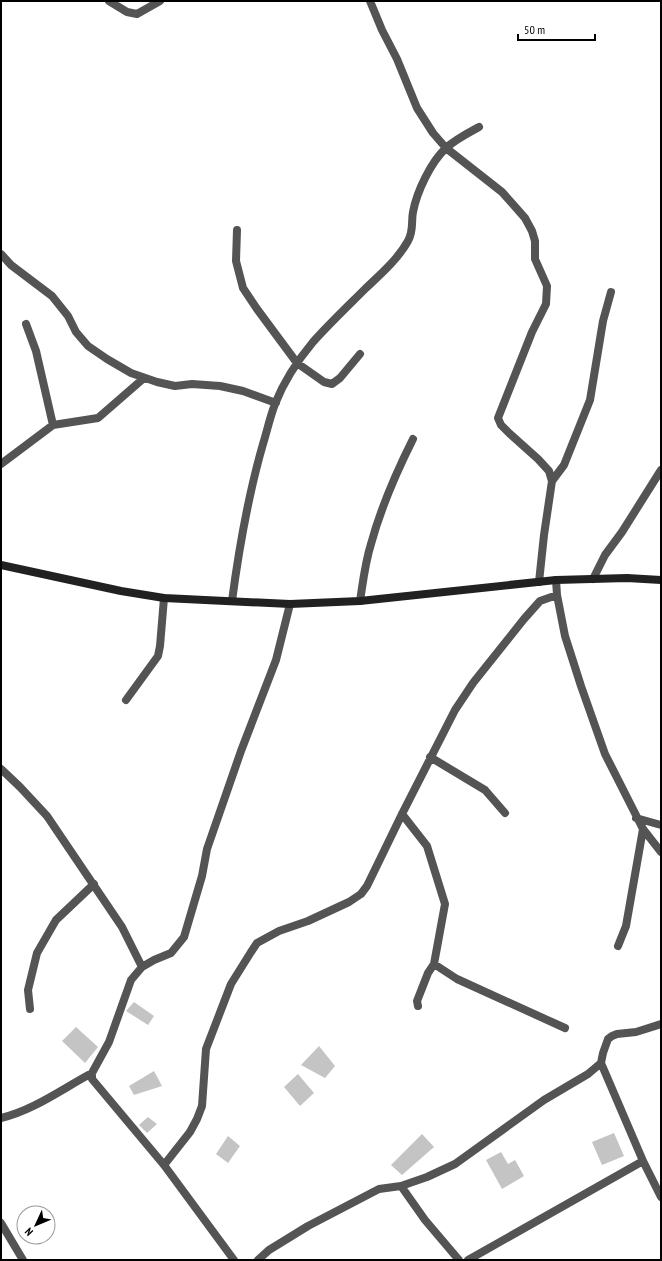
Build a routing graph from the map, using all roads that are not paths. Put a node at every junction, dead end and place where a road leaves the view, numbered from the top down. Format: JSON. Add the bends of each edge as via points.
{"nodes":[{"id":1,"x":109,"y":1,"type":"edge"},
{"id":2,"x":160,"y":1,"type":"edge"},
{"id":3,"x":370,"y":1,"type":"edge"},
{"id":4,"x":479,"y":126,"type":"dead end"},
{"id":5,"x":446,"y":148,"type":"junction"},
{"id":6,"x":238,"y":230,"type":"dead end"},
{"id":7,"x":1,"y":254,"type":"edge"},
{"id":8,"x":611,"y":292,"type":"dead end"},
{"id":9,"x":26,"y":324,"type":"dead end"},
{"id":10,"x":360,"y":354,"type":"dead end"},
{"id":11,"x":297,"y":363,"type":"junction"},
{"id":12,"x":144,"y":378,"type":"junction"},
{"id":13,"x":276,"y":403,"type":"junction"},
{"id":14,"x":53,"y":425,"type":"junction"},
{"id":15,"x":413,"y":438,"type":"dead end"},
{"id":16,"x":1,"y":464,"type":"edge"},
{"id":17,"x":661,"y":470,"type":"edge"},
{"id":18,"x":552,"y":481,"type":"junction"},
{"id":19,"x":1,"y":566,"type":"edge"},
{"id":20,"x":593,"y":579,"type":"junction"},
{"id":21,"x":556,"y":580,"type":"junction"},
{"id":22,"x":661,"y":580,"type":"edge"},
{"id":23,"x":539,"y":582,"type":"junction"},
{"id":24,"x":557,"y":594,"type":"junction"},
{"id":25,"x":164,"y":598,"type":"junction"},
{"id":26,"x":232,"y":601,"type":"junction"},
{"id":27,"x":360,"y":601,"type":"junction"},
{"id":28,"x":290,"y":604,"type":"junction"},
{"id":29,"x":126,"y":700,"type":"dead end"},
{"id":30,"x":430,"y":757,"type":"junction"},
{"id":31,"x":1,"y":769,"type":"edge"},
{"id":32,"x":402,"y":814,"type":"junction"},
{"id":33,"x":505,"y":814,"type":"dead end"},
{"id":34,"x":636,"y":818,"type":"junction"},
{"id":35,"x":661,"y":825,"type":"edge"},
{"id":36,"x":643,"y":830,"type":"junction"},
{"id":37,"x":661,"y":852,"type":"edge"},
{"id":38,"x":94,"y":884,"type":"junction"},
{"id":39,"x":618,"y":946,"type":"dead end"},
{"id":40,"x":434,"y":964,"type":"junction"},
{"id":41,"x":142,"y":967,"type":"junction"},
{"id":42,"x":418,"y":1006,"type":"dead end"},
{"id":43,"x":30,"y":1009,"type":"dead end"},
{"id":44,"x":661,"y":1024,"type":"edge"},
{"id":45,"x":565,"y":1028,"type":"dead end"},
{"id":46,"x":601,"y":1064,"type":"junction"},
{"id":47,"x":92,"y":1073,"type":"junction"},
{"id":48,"x":1,"y":1118,"type":"edge"},
{"id":49,"x":643,"y":1162,"type":"junction"},
{"id":50,"x":164,"y":1165,"type":"junction"},
{"id":51,"x":401,"y":1186,"type":"junction"},
{"id":52,"x":661,"y":1197,"type":"edge"},
{"id":53,"x":1,"y":1223,"type":"edge"},
{"id":54,"x":23,"y":1260,"type":"edge"},
{"id":55,"x":234,"y":1260,"type":"edge"},
{"id":56,"x":258,"y":1260,"type":"edge"},
{"id":57,"x":459,"y":1260,"type":"edge"},
{"id":58,"x":468,"y":1260,"type":"edge"}],
"edges":[{"from":1,"to":2,"type":"street","via":[[127,12],[136,14]]},
{"from":3,"to":5,"type":"street","via":[[417,108]]},
{"from":4,"to":5,"type":"street"},
{"from":5,"to":11,"type":"street","via":[[433,164],[419,192],[412,212],[413,227],[409,240],[382,274],[340,314]]},
{"from":5,"to":18,"type":"street","via":[[502,192],[532,231],[535,259],[547,286],[546,304],[532,332],[498,418],[509,434],[549,471]]},
{"from":6,"to":11,"type":"street","via":[[236,261],[244,288]]},
{"from":7,"to":12,"type":"street","via":[[11,265],[52,296],[88,346]]},
{"from":8,"to":18,"type":"street","via":[[603,321],[590,400],[564,465]]},
{"from":9,"to":14,"type":"street","via":[[36,351]]},
{"from":10,"to":11,"type":"street","via":[[332,384],[324,382]]},
{"from":11,"to":13,"type":"street"},
{"from":12,"to":13,"type":"street","via":[[175,386],[220,386]]},
{"from":12,"to":14,"type":"street","via":[[98,418]]},
{"from":13,"to":26,"type":"street","via":[[246,509]]},
{"from":14,"to":16,"type":"street"},
{"from":15,"to":27,"type":"street","via":[[379,515],[370,545]]},
{"from":17,"to":20,"type":"street","via":[[605,555]]},
{"from":18,"to":23,"type":"street"},
{"from":19,"to":25,"type":"main road"},
{"from":20,"to":21,"type":"main road"},
{"from":20,"to":22,"type":"main road"},
{"from":21,"to":23,"type":"main road"},
{"from":21,"to":24,"type":"street"},
{"from":23,"to":27,"type":"main road"},
{"from":24,"to":30,"type":"street","via":[[540,602],[473,683]]},
{"from":24,"to":34,"type":"street","via":[[565,636],[583,692],[605,754]]},
{"from":25,"to":26,"type":"main road"},
{"from":25,"to":29,"type":"street","via":[[158,656]]},
{"from":26,"to":28,"type":"main road"},
{"from":27,"to":28,"type":"main road"},
{"from":28,"to":41,"type":"street","via":[[276,660],[207,849],[184,937],[171,953]]},
{"from":30,"to":32,"type":"street"},
{"from":30,"to":33,"type":"street","via":[[484,790]]},
{"from":31,"to":38,"type":"street","via":[[47,816]]},
{"from":32,"to":40,"type":"street","via":[[427,846],[445,904]]},
{"from":32,"to":50,"type":"street","via":[[361,894],[349,902],[308,921],[278,931],[257,943],[231,984],[206,1049],[200,1113]]},
{"from":34,"to":35,"type":"street"},
{"from":34,"to":36,"type":"street"},
{"from":36,"to":37,"type":"street"},
{"from":36,"to":39,"type":"street","via":[[626,926]]},
{"from":38,"to":41,"type":"street","via":[[122,926]]},
{"from":38,"to":43,"type":"street","via":[[56,920],[37,953],[28,990]]},
{"from":40,"to":42,"type":"street","via":[[428,973]]},
{"from":40,"to":45,"type":"street","via":[[457,979]]},
{"from":41,"to":47,"type":"street","via":[[132,980],[109,1042]]},
{"from":44,"to":46,"type":"street","via":[[612,1036],[608,1039]]},
{"from":46,"to":49,"type":"street"},
{"from":46,"to":51,"type":"street","via":[[517,1118],[455,1164]]},
{"from":47,"to":48,"type":"street","via":[[37,1105],[18,1114]]},
{"from":47,"to":50,"type":"street","via":[[92,1079]]},
{"from":49,"to":52,"type":"street"},
{"from":49,"to":58,"type":"street"},
{"from":50,"to":55,"type":"street"},
{"from":51,"to":56,"type":"street","via":[[379,1189],[308,1226]]},
{"from":51,"to":57,"type":"street","via":[[425,1220]]},
{"from":53,"to":54,"type":"street"}]}
